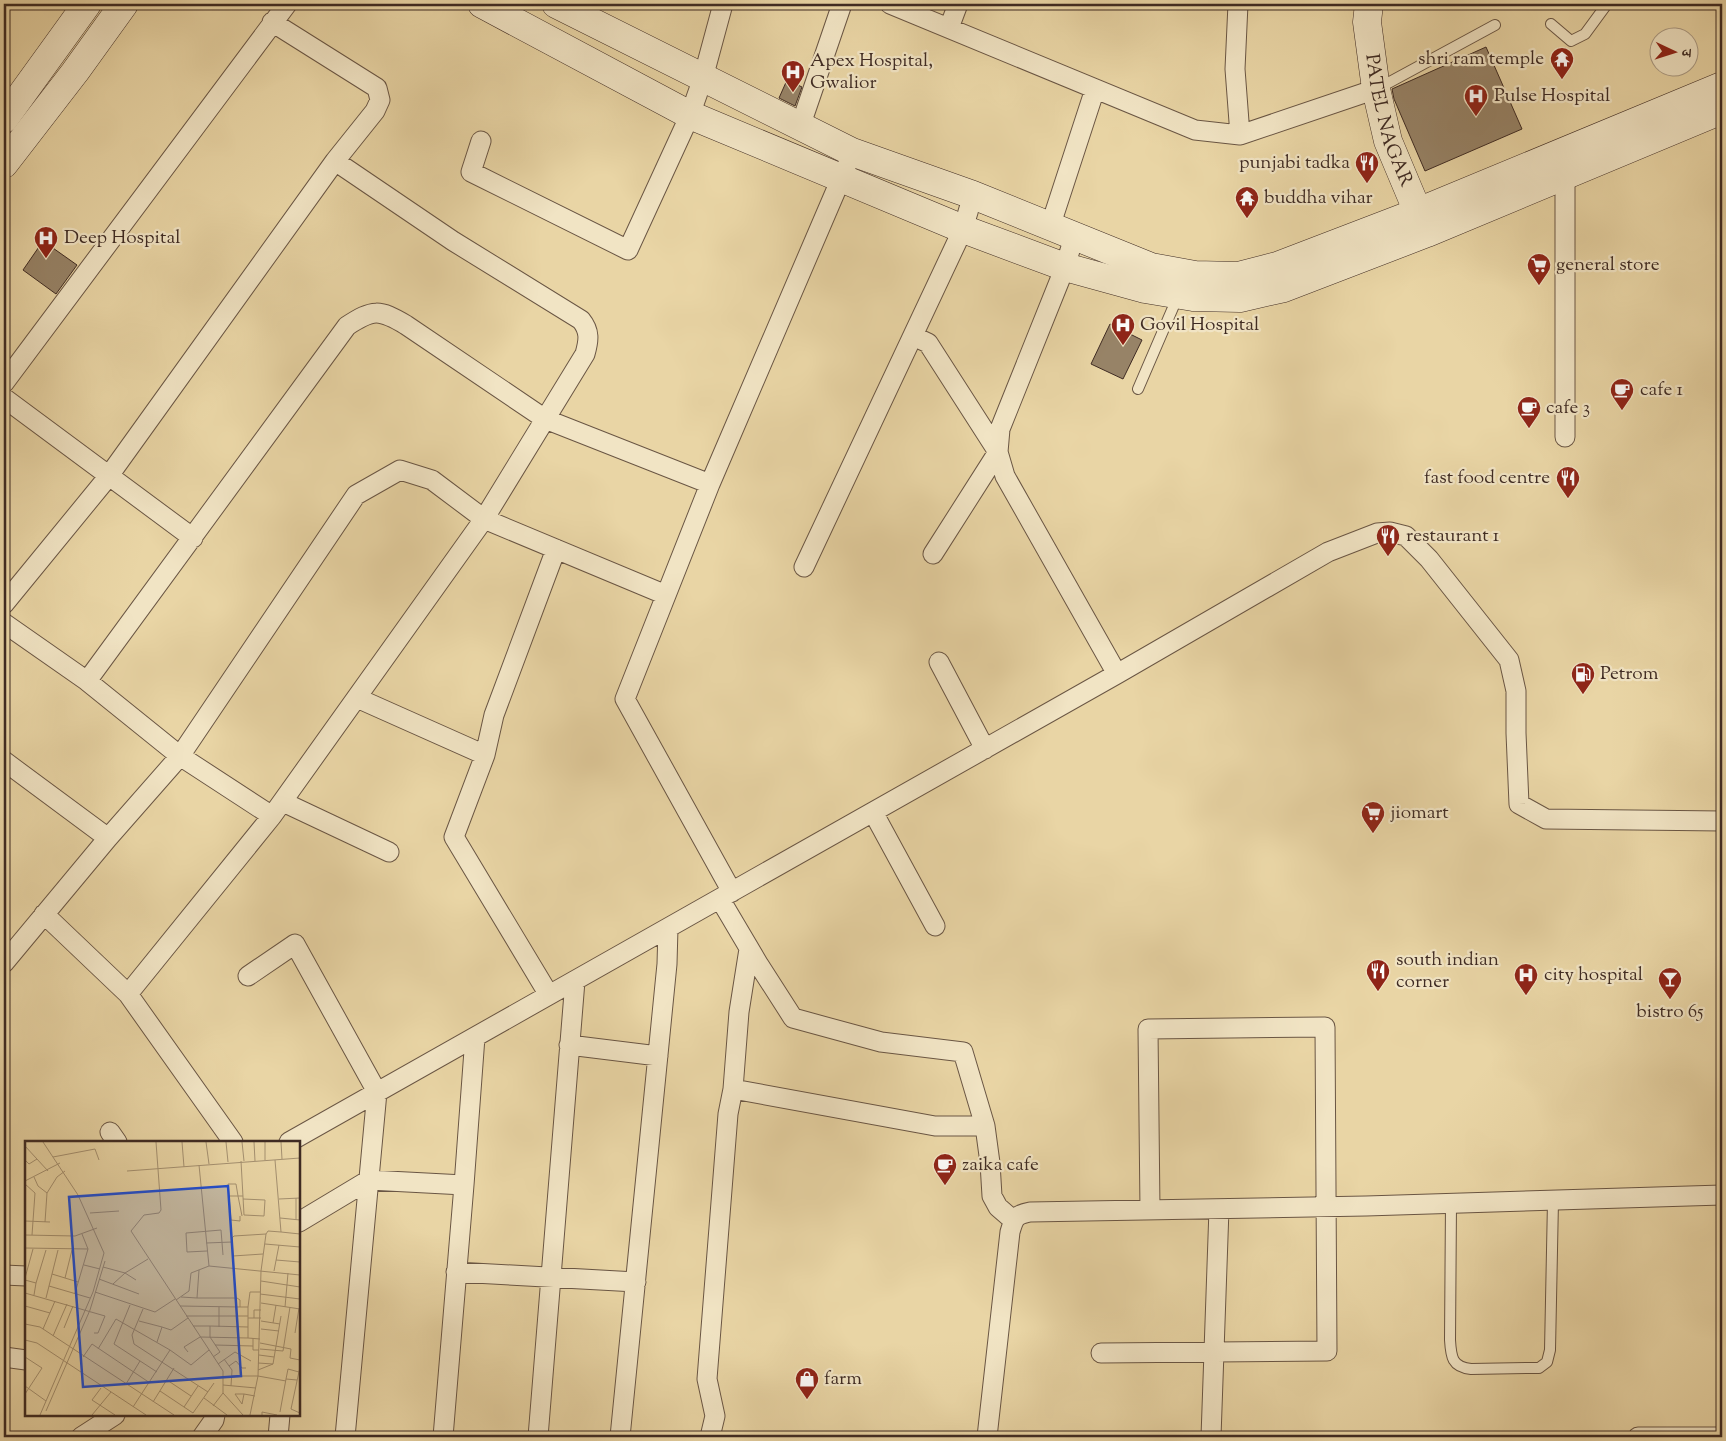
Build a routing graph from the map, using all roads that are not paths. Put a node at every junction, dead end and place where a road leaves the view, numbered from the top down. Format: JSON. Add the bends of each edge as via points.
{"nodes":[{"id":1,"x":124,"y":4,"type":"edge"},
{"id":2,"x":287,"y":4,"type":"edge"},
{"id":3,"x":482,"y":4,"type":"edge"},
{"id":4,"x":556,"y":4,"type":"edge"},
{"id":5,"x":723,"y":4,"type":"edge"},
{"id":6,"x":842,"y":4,"type":"edge"},
{"id":7,"x":890,"y":4,"type":"edge"},
{"id":8,"x":958,"y":4,"type":"edge"},
{"id":9,"x":1238,"y":4,"type":"edge"},
{"id":10,"x":1369,"y":4,"type":"edge"},
{"id":11,"x":1606,"y":4,"type":"edge"},
{"id":12,"x":82,"y":10,"type":"edge"},
{"id":13,"x":272,"y":22,"type":"junction"},
{"id":14,"x":1551,"y":24,"type":"dead end"},
{"id":15,"x":1495,"y":25,"type":"dead end"},
{"id":16,"x":949,"y":28,"type":"junction"},
{"id":17,"x":102,"y":35,"type":"junction"},
{"id":18,"x":703,"y":78,"type":"junction"},
{"id":19,"x":1722,"y":86,"type":"edge"},
{"id":20,"x":1095,"y":89,"type":"junction"},
{"id":21,"x":1376,"y":89,"type":"junction"},
{"id":22,"x":1722,"y":110,"type":"edge"},
{"id":23,"x":690,"y":115,"type":"junction"},
{"id":24,"x":4,"y":119,"type":"edge"},
{"id":25,"x":800,"y":127,"type":"junction"},
{"id":26,"x":1240,"y":135,"type":"junction"},
{"id":27,"x":481,"y":141,"type":"dead end"},
{"id":28,"x":852,"y":152,"type":"junction"},
{"id":29,"x":334,"y":160,"type":"junction"},
{"id":30,"x":4,"y":164,"type":"edge"},
{"id":31,"x":1565,"y":175,"type":"junction"},
{"id":32,"x":841,"y":178,"type":"junction"},
{"id":33,"x":973,"y":195,"type":"junction"},
{"id":34,"x":1422,"y":222,"type":"junction"},
{"id":35,"x":963,"y":229,"type":"junction"},
{"id":36,"x":1062,"y":232,"type":"junction"},
{"id":37,"x":1065,"y":267,"type":"junction"},
{"id":38,"x":1178,"y":295,"type":"junction"},
{"id":39,"x":912,"y":336,"type":"junction"},
{"id":40,"x":4,"y":383,"type":"edge"},
{"id":41,"x":1138,"y":389,"type":"dead end"},
{"id":42,"x":4,"y":398,"type":"edge"},
{"id":43,"x":545,"y":419,"type":"junction"},
{"id":44,"x":1565,"y":437,"type":"dead end"},
{"id":45,"x":998,"y":452,"type":"junction"},
{"id":46,"x":108,"y":477,"type":"junction"},
{"id":47,"x":710,"y":484,"type":"junction"},
{"id":48,"x":484,"y":519,"type":"junction"},
{"id":49,"x":193,"y":538,"type":"junction"},
{"id":50,"x":556,"y":549,"type":"junction"},
{"id":51,"x":933,"y":554,"type":"dead end"},
{"id":52,"x":804,"y":567,"type":"dead end"},
{"id":53,"x":666,"y":595,"type":"junction"},
{"id":54,"x":4,"y":604,"type":"edge"},
{"id":55,"x":4,"y":623,"type":"edge"},
{"id":56,"x":939,"y":662,"type":"dead end"},
{"id":57,"x":1117,"y":674,"type":"junction"},
{"id":58,"x":87,"y":681,"type":"junction"},
{"id":59,"x":357,"y":698,"type":"junction"},
{"id":60,"x":985,"y":749,"type":"junction"},
{"id":61,"x":485,"y":755,"type":"junction"},
{"id":62,"x":180,"y":756,"type":"junction"},
{"id":63,"x":5,"y":763,"type":"edge"},
{"id":64,"x":278,"y":809,"type":"junction"},
{"id":65,"x":873,"y":812,"type":"junction"},
{"id":66,"x":1722,"y":821,"type":"edge"},
{"id":67,"x":108,"y":838,"type":"junction"},
{"id":68,"x":390,"y":852,"type":"dead end"},
{"id":69,"x":726,"y":895,"type":"junction"},
{"id":70,"x":44,"y":914,"type":"junction"},
{"id":71,"x":935,"y":926,"type":"dead end"},
{"id":72,"x":668,"y":928,"type":"junction"},
{"id":73,"x":750,"y":949,"type":"junction"},
{"id":74,"x":4,"y":962,"type":"edge"},
{"id":75,"x":248,"y":976,"type":"dead end"},
{"id":76,"x":575,"y":981,"type":"junction"},
{"id":77,"x":128,"y":994,"type":"junction"},
{"id":78,"x":549,"y":995,"type":"junction"},
{"id":79,"x":475,"y":1037,"type":"junction"},
{"id":80,"x":569,"y":1046,"type":"junction"},
{"id":81,"x":658,"y":1056,"type":"junction"},
{"id":82,"x":733,"y":1089,"type":"junction"},
{"id":83,"x":377,"y":1092,"type":"junction"},
{"id":84,"x":985,"y":1126,"type":"junction"},
{"id":85,"x":232,"y":1141,"type":"edge"},
{"id":86,"x":291,"y":1141,"type":"edge"},
{"id":87,"x":369,"y":1180,"type":"junction"},
{"id":88,"x":464,"y":1186,"type":"junction"},
{"id":89,"x":1722,"y":1195,"type":"edge"},
{"id":90,"x":1553,"y":1201,"type":"junction"},
{"id":91,"x":1451,"y":1204,"type":"junction"},
{"id":92,"x":1326,"y":1206,"type":"junction"},
{"id":93,"x":1219,"y":1208,"type":"junction"},
{"id":94,"x":1150,"y":1210,"type":"junction"},
{"id":95,"x":1013,"y":1220,"type":"junction"},
{"id":96,"x":300,"y":1221,"type":"edge"},
{"id":97,"x":456,"y":1272,"type":"junction"},
{"id":98,"x":4,"y":1275,"type":"edge"},
{"id":99,"x":25,"y":1276,"type":"edge"},
{"id":100,"x":551,"y":1277,"type":"junction"},
{"id":101,"x":636,"y":1282,"type":"junction"},
{"id":102,"x":1214,"y":1352,"type":"junction"},
{"id":103,"x":1101,"y":1353,"type":"dead end"},
{"id":104,"x":4,"y":1357,"type":"edge"},
{"id":105,"x":25,"y":1360,"type":"edge"},
{"id":106,"x":113,"y":1416,"type":"edge"},
{"id":107,"x":215,"y":1416,"type":"edge"},
{"id":108,"x":280,"y":1416,"type":"edge"},
{"id":109,"x":81,"y":1437,"type":"edge"},
{"id":110,"x":202,"y":1437,"type":"edge"},
{"id":111,"x":278,"y":1437,"type":"edge"},
{"id":112,"x":346,"y":1437,"type":"edge"},
{"id":113,"x":443,"y":1437,"type":"edge"},
{"id":114,"x":538,"y":1437,"type":"edge"},
{"id":115,"x":620,"y":1437,"type":"edge"},
{"id":116,"x":710,"y":1437,"type":"edge"},
{"id":117,"x":987,"y":1437,"type":"edge"},
{"id":118,"x":1211,"y":1437,"type":"edge"},
{"id":119,"x":1638,"y":1437,"type":"edge"},
{"id":120,"x":1722,"y":1437,"type":"edge"}],
"edges":[{"from":1,"to":17,"type":"main road"},
{"from":2,"to":13,"type":"street"},
{"from":3,"to":23,"type":"main road"},
{"from":4,"to":18,"type":"main road"},
{"from":5,"to":18,"type":"street"},
{"from":6,"to":25,"type":"street"},
{"from":7,"to":16,"type":"street"},
{"from":8,"to":16,"type":"street"},
{"from":9,"to":26,"type":"street","via":[[1235,70]]},
{"from":10,"to":21,"type":"main road","name":"PATEL NAGAR","via":[[1367,22]]},
{"from":11,"to":14,"type":"lane","via":[[1585,34],[1571,41]]},
{"from":12,"to":17,"type":"main road"},
{"from":12,"to":24,"type":"main road"},
{"from":13,"to":29,"type":"street","via":[[377,88],[380,100],[375,112]]},
{"from":13,"to":40,"type":"street"},
{"from":15,"to":21,"type":"lane"},
{"from":16,"to":20,"type":"street"},
{"from":17,"to":30,"type":"main road"},
{"from":18,"to":23,"type":"street"},
{"from":18,"to":25,"type":"main road"},
{"from":19,"to":34,"type":"main road"},
{"from":20,"to":26,"type":"street","via":[[1195,130]]},
{"from":20,"to":36,"type":"street"},
{"from":21,"to":26,"type":"street"},
{"from":21,"to":34,"type":"main road","name":"PATEL NAGAR","via":[[1388,141]]},
{"from":22,"to":31,"type":"main road"},
{"from":23,"to":27,"type":"street","via":[[628,250],[471,172]]},
{"from":23,"to":32,"type":"main road"},
{"from":25,"to":28,"type":"main road"},
{"from":28,"to":32,"type":"street"},
{"from":28,"to":33,"type":"main road"},
{"from":29,"to":43,"type":"street","via":[[454,241],[581,320],[587,327],[589,340],[585,354]]},
{"from":29,"to":46,"type":"street"},
{"from":31,"to":34,"type":"main road"},
{"from":31,"to":44,"type":"street"},
{"from":32,"to":35,"type":"main road"},
{"from":32,"to":47,"type":"street"},
{"from":33,"to":35,"type":"street"},
{"from":33,"to":36,"type":"main road"},
{"from":34,"to":36,"type":"main road","via":[[1238,276],[1195,275],[1151,267]]},
{"from":34,"to":38,"type":"main road","via":[[1284,288],[1240,298]]},
{"from":35,"to":37,"type":"main road"},
{"from":35,"to":39,"type":"street"},
{"from":36,"to":37,"type":"street"},
{"from":37,"to":38,"type":"main road"},
{"from":37,"to":45,"type":"street","via":[[1000,429]]},
{"from":38,"to":41,"type":"lane"},
{"from":39,"to":45,"type":"street","via":[[928,343]]},
{"from":39,"to":52,"type":"street"},
{"from":42,"to":46,"type":"street"},
{"from":43,"to":47,"type":"street"},
{"from":43,"to":48,"type":"street"},
{"from":43,"to":49,"type":"street","via":[[400,321],[388,315],[366,314],[347,326]]},
{"from":45,"to":51,"type":"street"},
{"from":45,"to":57,"type":"street","via":[[1005,476]]},
{"from":46,"to":49,"type":"street"},
{"from":46,"to":54,"type":"street"},
{"from":47,"to":53,"type":"street"},
{"from":48,"to":50,"type":"street"},
{"from":48,"to":59,"type":"street"},
{"from":48,"to":62,"type":"street","via":[[432,480],[400,470],[356,495]]},
{"from":49,"to":58,"type":"street"},
{"from":50,"to":53,"type":"street"},
{"from":50,"to":61,"type":"street","via":[[494,715]]},
{"from":53,"to":69,"type":"street","via":[[625,699]]},
{"from":55,"to":58,"type":"street"},
{"from":56,"to":60,"type":"street"},
{"from":57,"to":60,"type":"street"},
{"from":57,"to":66,"type":"street","via":[[1328,552],[1376,533],[1390,532],[1406,536],[1429,559],[1509,660],[1516,691],[1519,804],[1546,819]]},
{"from":58,"to":62,"type":"street"},
{"from":59,"to":61,"type":"street"},
{"from":59,"to":64,"type":"street"},
{"from":60,"to":65,"type":"street"},
{"from":61,"to":78,"type":"street","via":[[454,837]]},
{"from":62,"to":64,"type":"street"},
{"from":62,"to":67,"type":"street"},
{"from":63,"to":67,"type":"street"},
{"from":64,"to":68,"type":"street"},
{"from":64,"to":77,"type":"street"},
{"from":65,"to":69,"type":"street"},
{"from":65,"to":71,"type":"street"},
{"from":67,"to":70,"type":"street"},
{"from":69,"to":72,"type":"street"},
{"from":69,"to":73,"type":"street"},
{"from":70,"to":74,"type":"street"},
{"from":70,"to":77,"type":"street"},
{"from":72,"to":76,"type":"street"},
{"from":72,"to":81,"type":"street"},
{"from":73,"to":82,"type":"street","via":[[739,1012]]},
{"from":73,"to":84,"type":"street","via":[[793,1018],[880,1042],[963,1052]]},
{"from":75,"to":83,"type":"street","via":[[295,944]]},
{"from":76,"to":78,"type":"street"},
{"from":76,"to":80,"type":"street"},
{"from":77,"to":85,"type":"street"},
{"from":78,"to":79,"type":"street"},
{"from":79,"to":83,"type":"street"},
{"from":79,"to":88,"type":"street"},
{"from":80,"to":81,"type":"street"},
{"from":80,"to":100,"type":"street"},
{"from":81,"to":101,"type":"street"},
{"from":82,"to":84,"type":"street","via":[[935,1126]]},
{"from":82,"to":116,"type":"street","via":[[728,1114],[707,1379],[715,1416]]},
{"from":83,"to":86,"type":"street"},
{"from":83,"to":87,"type":"street"},
{"from":84,"to":95,"type":"street","via":[[992,1196],[998,1207]]},
{"from":87,"to":88,"type":"street"},
{"from":87,"to":96,"type":"street"},
{"from":87,"to":112,"type":"street"},
{"from":88,"to":97,"type":"street"},
{"from":89,"to":90,"type":"street"},
{"from":90,"to":91,"type":"street"},
{"from":90,"to":91,"type":"lane","via":[[1550,1350],[1547,1362],[1539,1368],[1471,1369],[1455,1363],[1450,1340]]},
{"from":91,"to":92,"type":"street"},
{"from":92,"to":93,"type":"street"},
{"from":92,"to":94,"type":"street","via":[[1324,1027],[1148,1028]]},
{"from":92,"to":102,"type":"street","via":[[1327,1351]]},
{"from":93,"to":94,"type":"street"},
{"from":93,"to":102,"type":"street"},
{"from":94,"to":95,"type":"street","via":[[1030,1212]]},
{"from":95,"to":117,"type":"street"},
{"from":97,"to":100,"type":"street"},
{"from":97,"to":113,"type":"street"},
{"from":98,"to":99,"type":"street"},
{"from":100,"to":101,"type":"street"},
{"from":100,"to":114,"type":"street"},
{"from":101,"to":115,"type":"street"},
{"from":102,"to":103,"type":"street"},
{"from":102,"to":118,"type":"street"},
{"from":104,"to":105,"type":"street"},
{"from":106,"to":109,"type":"street"},
{"from":107,"to":110,"type":"street"},
{"from":108,"to":111,"type":"street"},
{"from":119,"to":120,"type":"street"}]}
